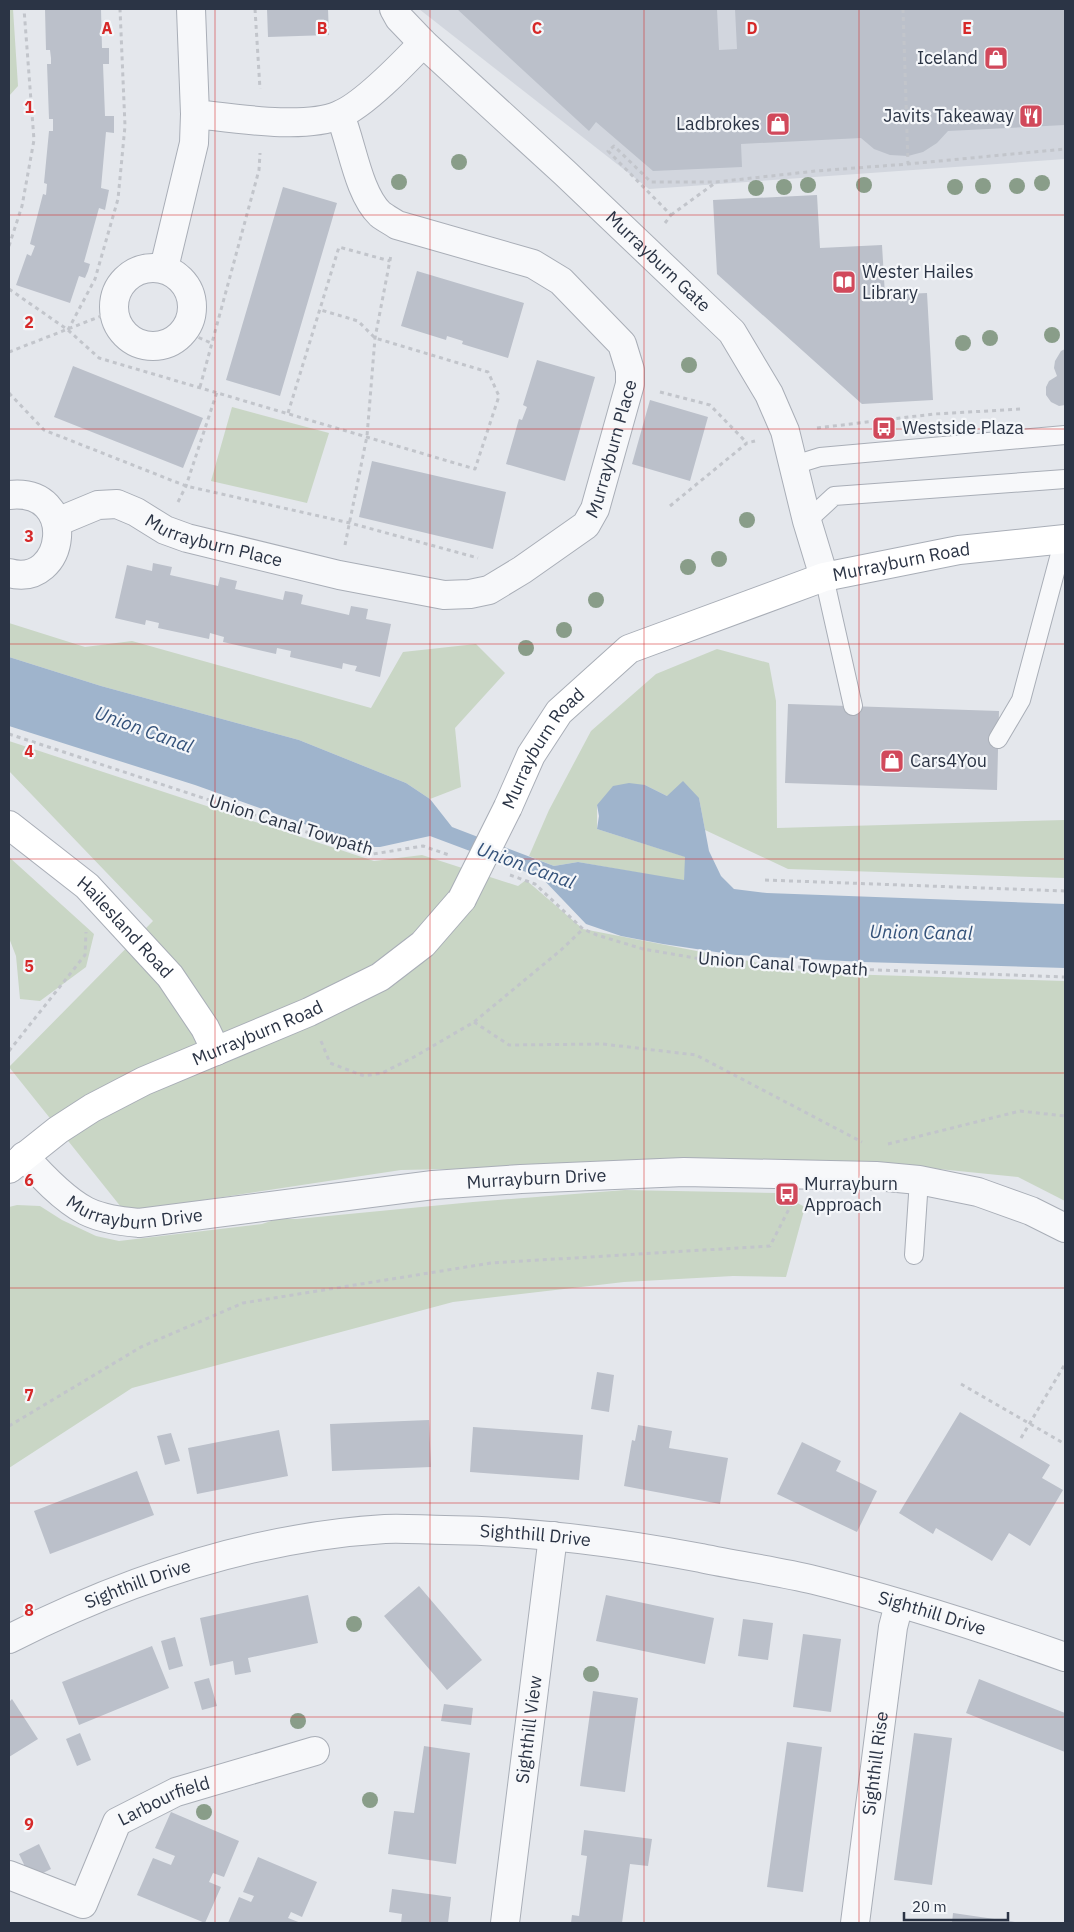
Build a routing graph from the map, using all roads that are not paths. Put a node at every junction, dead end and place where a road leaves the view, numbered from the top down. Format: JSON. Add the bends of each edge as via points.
{"nodes":[{"id":1,"x":191,"y":9,"type":"edge"},
{"id":2,"x":394,"y":9,"type":"edge"},
{"id":3,"x":423,"y":43,"type":"junction"},
{"id":4,"x":195,"y":114,"type":"junction"},
{"id":5,"x":340,"y":115,"type":"junction"},
{"id":6,"x":164,"y":268,"type":"junction"},
{"id":7,"x":1065,"y":435,"type":"edge"},
{"id":8,"x":794,"y":465,"type":"junction"},
{"id":9,"x":1065,"y":479,"type":"edge"},
{"id":10,"x":9,"y":495,"type":"edge"},
{"id":11,"x":807,"y":521,"type":"junction"},
{"id":12,"x":57,"y":522,"type":"junction"},
{"id":13,"x":1065,"y":539,"type":"edge"},
{"id":14,"x":9,"y":573,"type":"edge"},
{"id":15,"x":824,"y":577,"type":"junction"},
{"id":16,"x":853,"y":706,"type":"dead end"},
{"id":17,"x":998,"y":739,"type":"dead end"},
{"id":18,"x":9,"y":825,"type":"edge"},
{"id":19,"x":216,"y":1051,"type":"junction"},
{"id":20,"x":16,"y":1163,"type":"edge"},
{"id":21,"x":919,"y":1180,"type":"junction"},
{"id":22,"x":1065,"y":1228,"type":"edge"},
{"id":23,"x":914,"y":1255,"type":"dead end"},
{"id":24,"x":553,"y":1536,"type":"junction"},
{"id":25,"x":899,"y":1604,"type":"junction"},
{"id":26,"x":9,"y":1639,"type":"edge"},
{"id":27,"x":1065,"y":1657,"type":"edge"},
{"id":28,"x":315,"y":1751,"type":"dead end"},
{"id":29,"x":9,"y":1875,"type":"edge"},
{"id":30,"x":505,"y":1923,"type":"edge"},
{"id":31,"x":855,"y":1923,"type":"edge"}],
"edges":[{"from":1,"to":4,"type":"street"},
{"from":2,"to":3,"type":"street","name":"Murrayburn Gate","via":[[398,18]]},
{"from":3,"to":5,"type":"street","via":[[361,101]]},
{"from":3,"to":8,"type":"street","name":"Murrayburn Gate","via":[[732,332],[769,394],[785,431]]},
{"from":4,"to":5,"type":"street","via":[[296,123]]},
{"from":4,"to":6,"type":"street","via":[[194,143]]},
{"from":5,"to":12,"type":"street","name":"Murrayburn Place","via":[[367,196],[380,214],[397,225],[533,264],[562,281],[622,344],[630,370],[630,384],[595,509],[586,524],[489,590],[444,595],[339,575],[187,538],[117,504],[98,505]]},
{"from":6,"to":6,"type":"street","via":[[187,288],[192,302],[191,318],[184,331],[172,341],[158,346],[142,344],[128,338],[118,326],[115,296],[122,282],[133,272],[148,267]]},
{"from":7,"to":8,"type":"lane","via":[[820,457]]},
{"from":8,"to":11,"type":"street","name":"Murrayburn Gate"},
{"from":9,"to":11,"type":"lane","via":[[834,496]]},
{"from":10,"to":12,"type":"street","via":[[22,494],[37,499],[50,508]]},
{"from":11,"to":15,"type":"street","name":"Murrayburn Gate"},
{"from":12,"to":14,"type":"street","via":[[58,538],[54,553],[44,566],[30,573]]},
{"from":13,"to":15,"type":"street","name":"Murrayburn Road","via":[[959,550]]},
{"from":13,"to":17,"type":"lane","via":[[1021,700]]},
{"from":15,"to":16,"type":"lane"},
{"from":15,"to":19,"type":"street","name":"Murrayburn Road","bridge":true,"via":[[629,649],[558,712],[530,756],[462,899],[423,944],[380,977],[309,1012]]},
{"from":18,"to":19,"type":"street","name":"Hailesland Road","via":[[87,886],[170,976],[205,1028]]},
{"from":19,"to":20,"type":"street","name":"Murrayburn Road","via":[[144,1081],[92,1108]]},
{"from":20,"to":21,"type":"street","name":"Murrayburn Drive","via":[[38,1172],[86,1211],[114,1220],[139,1223],[433,1185],[521,1178],[684,1172],[876,1176]]},
{"from":21,"to":22,"type":"street","name":"Murrayburn Drive","via":[[978,1192],[1031,1211]]},
{"from":21,"to":23,"type":"lane"},
{"from":24,"to":25,"type":"street","name":"Sighthill Drive","via":[[638,1546],[812,1579]]},
{"from":24,"to":26,"type":"street","name":"Sighthill Drive","via":[[494,1531],[386,1529],[264,1545],[208,1559],[105,1594]]},
{"from":24,"to":30,"type":"street","name":"Sighthill View"},
{"from":25,"to":27,"type":"street","name":"Sighthill Drive"},
{"from":25,"to":31,"type":"street","name":"Sighthill Rise","via":[[893,1627]]},
{"from":28,"to":29,"type":"street","name":"Larbourfield","via":[[176,1792],[117,1822],[83,1904]]}]}
